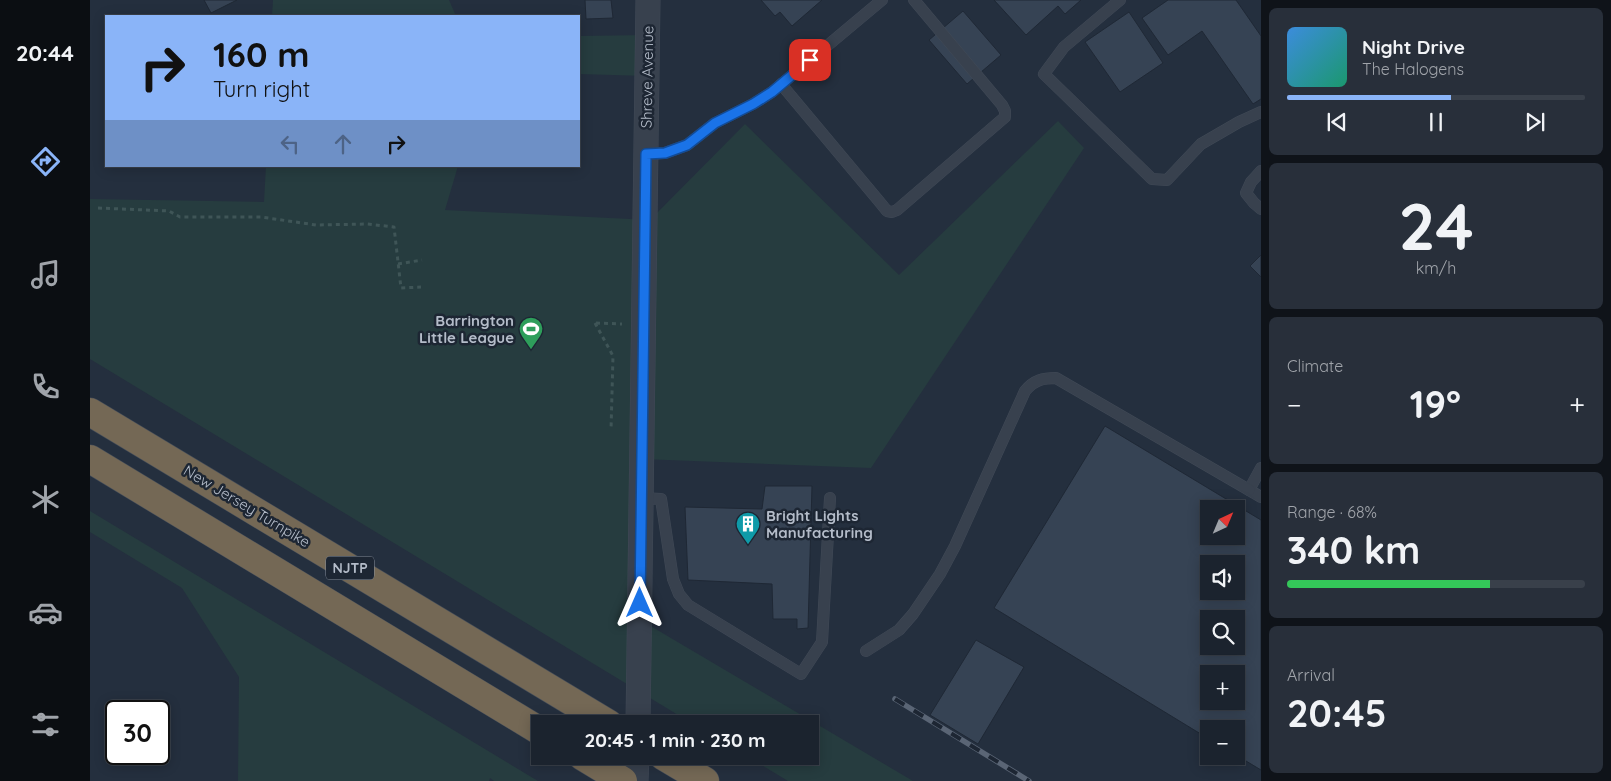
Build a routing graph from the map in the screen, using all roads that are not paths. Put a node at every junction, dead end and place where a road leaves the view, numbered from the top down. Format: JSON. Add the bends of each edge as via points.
{"nodes":[{"id":1,"x":648,"y":0,"type":"edge"},
{"id":2,"x":882,"y":0,"type":"edge"},
{"id":3,"x":914,"y":0,"type":"edge"},
{"id":4,"x":1120,"y":0,"type":"edge"},
{"id":5,"x":781,"y":84,"type":"junction"},
{"id":6,"x":1261,"y":112,"type":"edge"},
{"id":7,"x":646,"y":154,"type":"junction"},
{"id":8,"x":1261,"y":171,"type":"edge"},
{"id":9,"x":1261,"y":208,"type":"edge"},
{"id":10,"x":90,"y":412,"type":"edge"},
{"id":11,"x":90,"y":459,"type":"edge"},
{"id":12,"x":1261,"y":468,"type":"edge"},
{"id":13,"x":1249,"y":490,"type":"junction"},
{"id":14,"x":1261,"y":497,"type":"edge"},
{"id":15,"x":640,"y":498,"type":"junction"},
{"id":16,"x":830,"y":498,"type":"dead end"},
{"id":17,"x":866,"y":651,"type":"dead end"},
{"id":18,"x":594,"y":715,"type":"edge"},
{"id":19,"x":638,"y":715,"type":"edge"},
{"id":20,"x":531,"y":726,"type":"edge"},
{"id":21,"x":597,"y":765,"type":"edge"},
{"id":22,"x":637,"y":765,"type":"edge"},
{"id":23,"x":678,"y":765,"type":"edge"},
{"id":24,"x":623,"y":781,"type":"edge"},
{"id":25,"x":636,"y":781,"type":"edge"},
{"id":26,"x":704,"y":781,"type":"edge"}],
"edges":[{"from":1,"to":7,"type":"street","name":"Shreve Avenue"},
{"from":2,"to":5,"type":"lane"},
{"from":3,"to":5,"type":"lane","via":[[1002,105],[1005,117],[897,210],[887,211]]},
{"from":4,"to":6,"type":"lane","via":[[1064,46],[1044,74],[1152,179],[1167,180],[1201,144]]},
{"from":5,"to":7,"type":"lane","via":[[753,104],[715,123],[687,145],[665,153]]},
{"from":7,"to":15,"type":"street","name":"Shreve Avenue"},
{"from":8,"to":9,"type":"lane","via":[[1246,193]]},
{"from":10,"to":18,"type":"highway","name":"New Jersey Turnpike","number":"NJTP"},
{"from":11,"to":20,"type":"highway","number":"NJTP"},
{"from":12,"to":13,"type":"lane"},
{"from":13,"to":14,"type":"lane"},
{"from":13,"to":17,"type":"lane","via":[[1056,378],[1039,380],[1025,391],[940,574],[904,625]]},
{"from":15,"to":16,"type":"lane","via":[[661,499],[673,579],[688,605],[801,674],[822,642]]},
{"from":15,"to":19,"type":"street","name":"Shreve Avenue"},
{"from":21,"to":24,"type":"highway"},
{"from":22,"to":25,"type":"street"},
{"from":23,"to":26,"type":"highway"}]}
